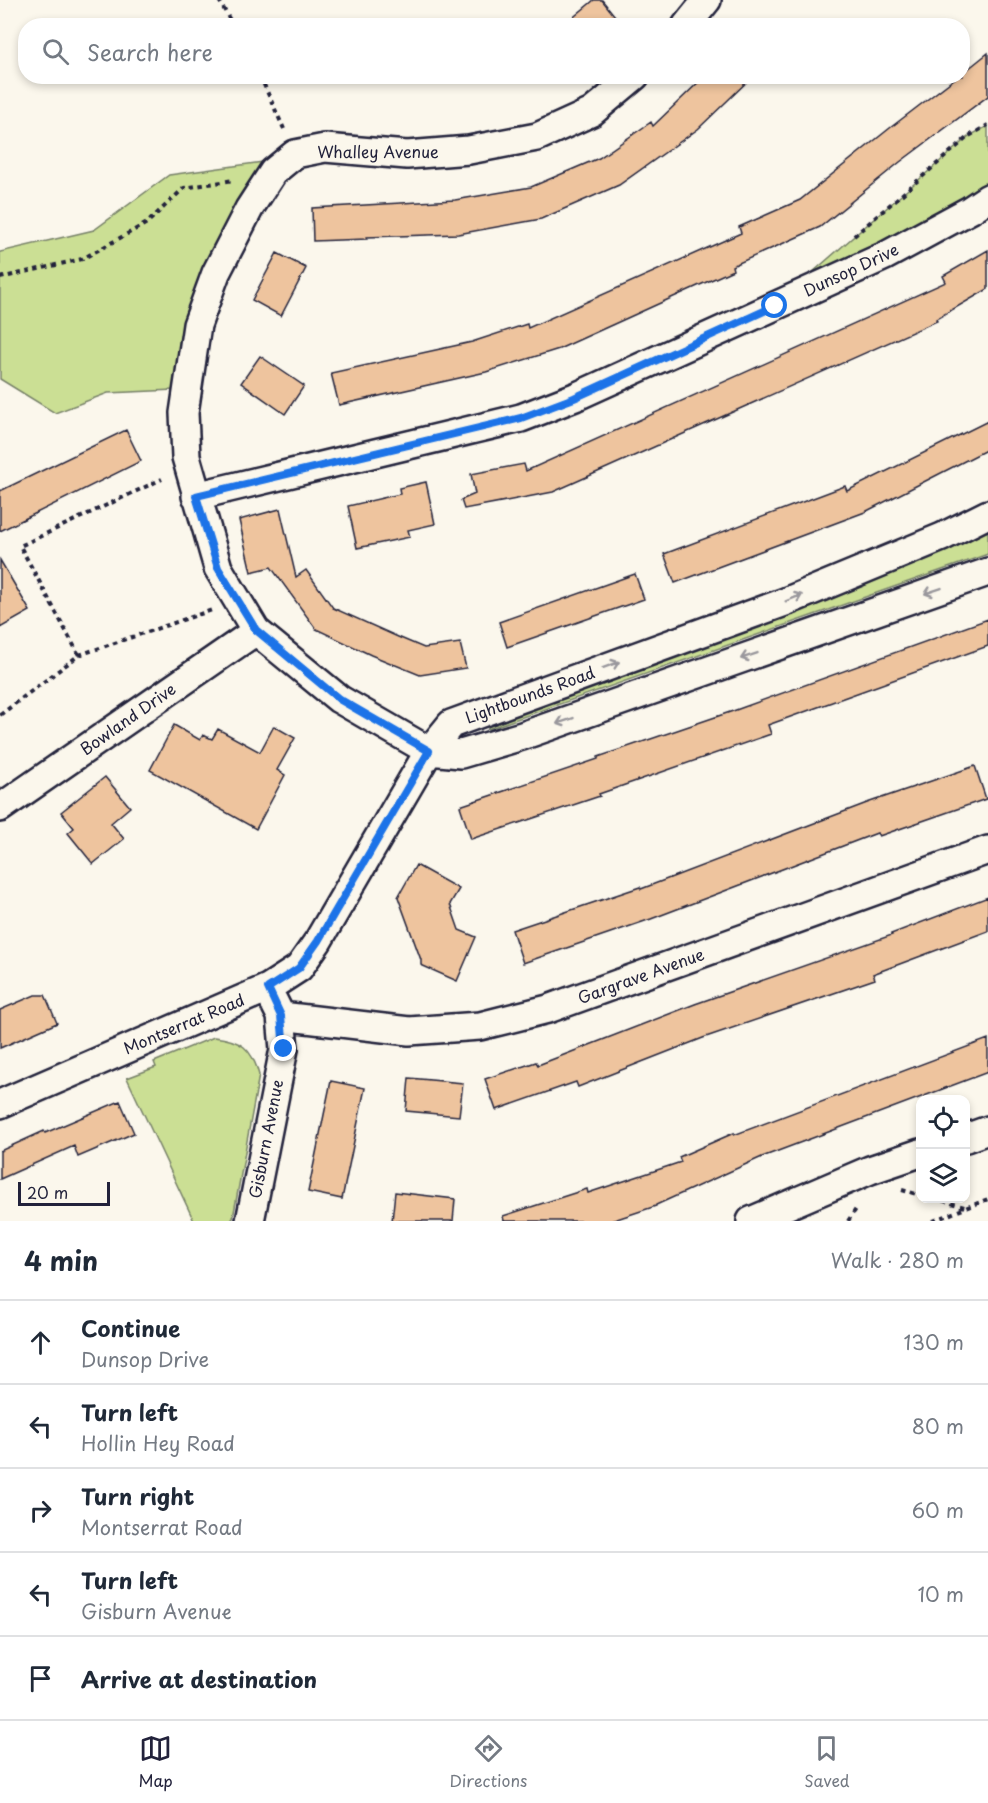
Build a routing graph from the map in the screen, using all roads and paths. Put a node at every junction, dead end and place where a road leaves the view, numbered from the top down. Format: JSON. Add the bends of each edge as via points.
{"nodes":[{"id":1,"x":219,"y":0,"type":"edge"},
{"id":2,"x":707,"y":0,"type":"edge"},
{"id":3,"x":229,"y":18,"type":"edge"},
{"id":4,"x":692,"y":18,"type":"edge"},
{"id":5,"x":264,"y":84,"type":"edge"},
{"id":6,"x":625,"y":84,"type":"edge"},
{"id":7,"x":988,"y":125,"type":"edge"},
{"id":8,"x":295,"y":154,"type":"junction"},
{"id":9,"x":273,"y":172,"type":"junction"},
{"id":10,"x":988,"y":198,"type":"edge"},
{"id":11,"x":853,"y":237,"type":"dead end"},
{"id":12,"x":0,"y":278,"type":"edge"},
{"id":13,"x":188,"y":466,"type":"junction"},
{"id":14,"x":196,"y":496,"type":"junction"},
{"id":15,"x":988,"y":514,"type":"edge"},
{"id":16,"x":988,"y":572,"type":"edge"},
{"id":17,"x":238,"y":600,"type":"junction"},
{"id":18,"x":256,"y":630,"type":"junction"},
{"id":19,"x":79,"y":655,"type":"junction"},
{"id":20,"x":0,"y":715,"type":"edge"},
{"id":21,"x":429,"y":751,"type":"junction"},
{"id":22,"x":0,"y":808,"type":"edge"},
{"id":23,"x":988,"y":850,"type":"edge"},
{"id":24,"x":268,"y":988,"type":"junction"},
{"id":25,"x":281,"y":1016,"type":"junction"},
{"id":26,"x":0,"y":1104,"type":"edge"},
{"id":27,"x":988,"y":1130,"type":"edge"},
{"id":28,"x":970,"y":1137,"type":"edge"},
{"id":29,"x":916,"y":1155,"type":"edge"},
{"id":30,"x":988,"y":1199,"type":"edge"},
{"id":31,"x":951,"y":1203,"type":"edge"},
{"id":32,"x":968,"y":1208,"type":"junction"},
{"id":33,"x":249,"y":1221,"type":"edge"},
{"id":34,"x":751,"y":1221,"type":"edge"},
{"id":35,"x":933,"y":1221,"type":"edge"}],
"edges":[{"from":1,"to":3,"type":"path"},
{"from":2,"to":4,"type":"street"},
{"from":5,"to":8,"type":"path"},
{"from":6,"to":8,"type":"street","name":"Whalley Avenue","via":[[592,112],[537,137],[469,150],[407,155],[325,148]]},
{"from":7,"to":11,"type":"path","via":[[969,136]]},
{"from":8,"to":9,"type":"street","name":"Whalley Avenue"},
{"from":9,"to":12,"type":"path","via":[[184,188],[147,223],[81,259]]},
{"from":9,"to":13,"type":"street","name":"Whalley Avenue","via":[[216,273],[198,325],[184,412]]},
{"from":10,"to":14,"type":"street","name":"Dunsop Drive","via":[[885,256],[574,398],[521,418]]},
{"from":13,"to":14,"type":"street","name":"Whalley Avenue"},
{"from":13,"to":19,"type":"path","via":[[20,546]]},
{"from":14,"to":17,"type":"street","name":"Whalley Avenue","via":[[218,568]]},
{"from":21,"to":15,"type":"street","name":"Lightbounds Road","one_way":true,"via":[[451,724],[785,602]]},
{"from":16,"to":21,"type":"street","name":"Lightbounds Road","one_way":true,"via":[[522,736],[461,754]]},
{"from":17,"to":18,"type":"street","name":"Whalley Avenue"},
{"from":17,"to":19,"type":"path"},
{"from":18,"to":21,"type":"street","name":"Whalley Avenue","via":[[339,699]]},
{"from":18,"to":22,"type":"street","name":"Bowland Drive"},
{"from":19,"to":20,"type":"path"},
{"from":21,"to":24,"type":"street","name":"Montserrat Road","via":[[318,941],[299,968]]},
{"from":23,"to":25,"type":"street","name":"Gargrave Avenue","via":[[548,1010],[480,1026],[409,1031]]},
{"from":24,"to":25,"type":"street","name":"Gisburn Avenue"},
{"from":24,"to":26,"type":"street","name":"Montserrat Road"},
{"from":25,"to":33,"type":"street","name":"Gisburn Avenue","via":[[284,1049]]},
{"from":27,"to":28,"type":"street"},
{"from":29,"to":34,"type":"street"},
{"from":30,"to":32,"type":"path"},
{"from":31,"to":32,"type":"path"},
{"from":32,"to":35,"type":"path"}]}
